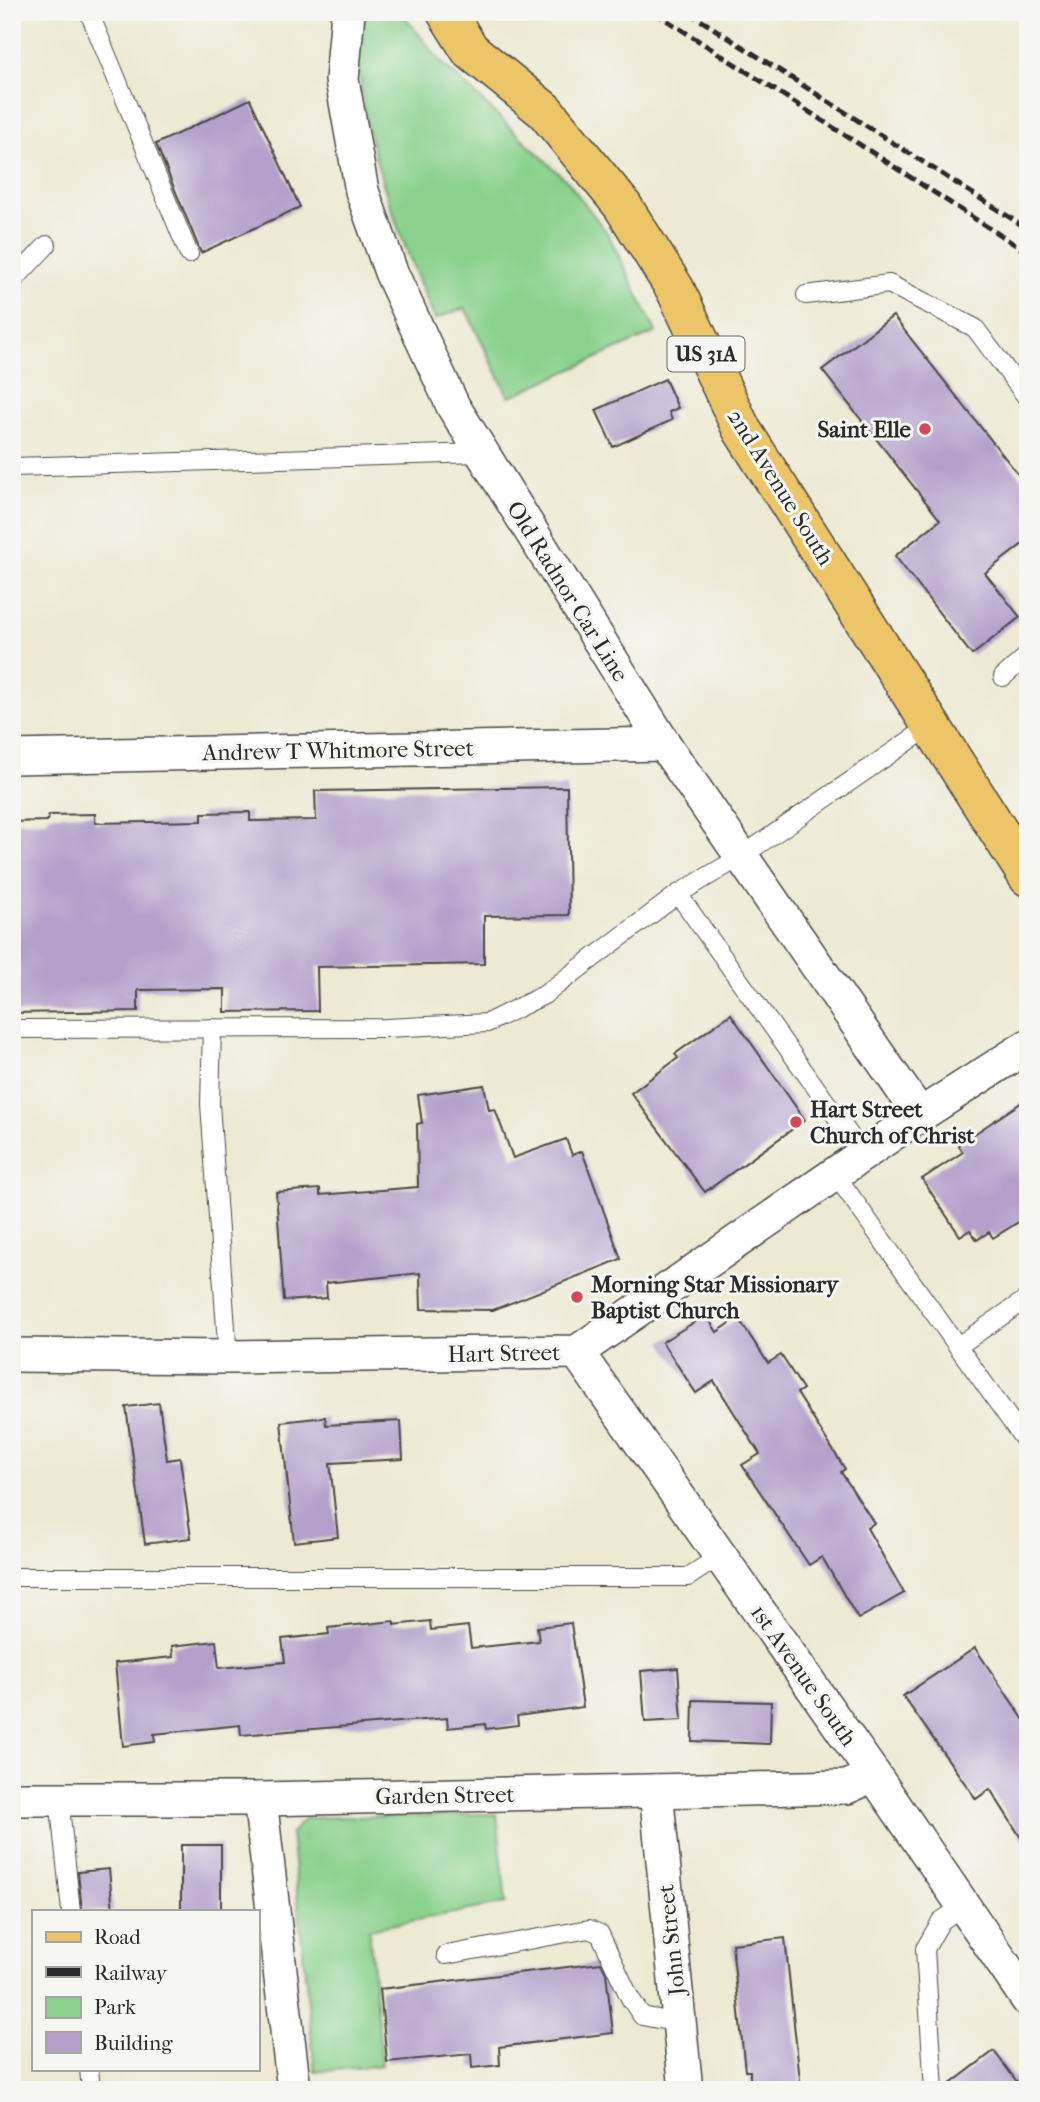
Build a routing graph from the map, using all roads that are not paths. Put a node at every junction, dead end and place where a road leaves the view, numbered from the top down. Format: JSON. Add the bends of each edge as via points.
{"nodes":[{"id":1,"x":89,"y":12,"type":"edge"},
{"id":2,"x":348,"y":12,"type":"edge"},
{"id":3,"x":446,"y":12,"type":"edge"},
{"id":4,"x":47,"y":244,"type":"dead end"},
{"id":5,"x":189,"y":254,"type":"dead end"},
{"id":6,"x":12,"y":282,"type":"edge"},
{"id":7,"x":806,"y":295,"type":"dead end"},
{"id":8,"x":1028,"y":399,"type":"edge"},
{"id":9,"x":481,"y":453,"type":"junction"},
{"id":10,"x":12,"y":467,"type":"edge"},
{"id":11,"x":1028,"y":655,"type":"edge"},
{"id":12,"x":1003,"y":677,"type":"dead end"},
{"id":13,"x":932,"y":725,"type":"junction"},
{"id":14,"x":664,"y":744,"type":"junction"},
{"id":15,"x":12,"y":757,"type":"edge"},
{"id":16,"x":742,"y":856,"type":"junction"},
{"id":17,"x":1028,"y":877,"type":"edge"},
{"id":18,"x":678,"y":894,"type":"junction"},
{"id":19,"x":212,"y":1028,"type":"junction"},
{"id":20,"x":12,"y":1029,"type":"edge"},
{"id":21,"x":1028,"y":1046,"type":"edge"},
{"id":22,"x":920,"y":1115,"type":"junction"},
{"id":23,"x":863,"y":1154,"type":"junction"},
{"id":24,"x":835,"y":1174,"type":"junction"},
{"id":25,"x":1028,"y":1298,"type":"edge"},
{"id":26,"x":958,"y":1346,"type":"junction"},
{"id":27,"x":577,"y":1352,"type":"junction"},
{"id":28,"x":12,"y":1355,"type":"edge"},
{"id":29,"x":228,"y":1357,"type":"junction"},
{"id":30,"x":1028,"y":1445,"type":"edge"},
{"id":31,"x":720,"y":1556,"type":"junction"},
{"id":32,"x":12,"y":1577,"type":"edge"},
{"id":33,"x":874,"y":1775,"type":"junction"},
{"id":34,"x":656,"y":1791,"type":"junction"},
{"id":35,"x":59,"y":1798,"type":"junction"},
{"id":36,"x":12,"y":1799,"type":"edge"},
{"id":37,"x":260,"y":1799,"type":"junction"},
{"id":38,"x":963,"y":1906,"type":"junction"},
{"id":39,"x":71,"y":1910,"type":"edge"},
{"id":40,"x":446,"y":1955,"type":"dead end"},
{"id":41,"x":1028,"y":2000,"type":"edge"},
{"id":42,"x":679,"y":2023,"type":"junction"},
{"id":43,"x":89,"y":2070,"type":"edge"},
{"id":44,"x":91,"y":2090,"type":"edge"},
{"id":45,"x":294,"y":2090,"type":"edge"},
{"id":46,"x":686,"y":2090,"type":"edge"},
{"id":47,"x":934,"y":2090,"type":"edge"}],
"edges":[{"from":1,"to":5,"type":"lane"},
{"from":2,"to":9,"type":"street","name":"Old Radnor Car Line","via":[[342,80],[362,191],[391,272],[453,406]]},
{"from":3,"to":13,"type":"main road","name":"2nd Avenue South","number":"US 31A","via":[[470,50],[545,111],[622,205],[676,289],[742,430]]},
{"from":4,"to":6,"type":"lane"},
{"from":7,"to":8,"type":"lane","via":[[889,284],[975,328]]},
{"from":9,"to":10,"type":"lane"},
{"from":9,"to":14,"type":"street","name":"Old Radnor Car Line"},
{"from":11,"to":12,"type":"lane"},
{"from":13,"to":16,"type":"lane"},
{"from":13,"to":17,"type":"main road","name":"2nd Avenue South","number":"US 31A"},
{"from":14,"to":15,"type":"street","name":"Andrew T Whitmore Street"},
{"from":14,"to":16,"type":"street","name":"Old Radnor Car Line"},
{"from":16,"to":18,"type":"lane"},
{"from":16,"to":22,"type":"street","name":"Old Radnor Car Line"},
{"from":18,"to":19,"type":"lane","via":[[544,995],[487,1023]]},
{"from":18,"to":23,"type":"lane"},
{"from":19,"to":20,"type":"lane"},
{"from":19,"to":29,"type":"lane","via":[[210,1104]]},
{"from":21,"to":22,"type":"street","name":"Hart Street"},
{"from":22,"to":23,"type":"street","name":"Hart Street"},
{"from":23,"to":24,"type":"street","name":"Hart Street"},
{"from":24,"to":26,"type":"lane"},
{"from":24,"to":27,"type":"street","name":"Hart Street"},
{"from":25,"to":26,"type":"lane"},
{"from":26,"to":30,"type":"lane"},
{"from":27,"to":29,"type":"street","name":"Hart Street"},
{"from":27,"to":31,"type":"street","name":"1st Avenue South"},
{"from":28,"to":29,"type":"street","name":"Hart Street"},
{"from":31,"to":32,"type":"lane","via":[[688,1577]]},
{"from":31,"to":33,"type":"street","name":"1st Avenue South"},
{"from":33,"to":34,"type":"street","name":"Garden Street","via":[[847,1787]]},
{"from":33,"to":38,"type":"street","name":"1st Avenue South"},
{"from":34,"to":37,"type":"street","name":"Garden Street"},
{"from":34,"to":42,"type":"street","name":"John Street"},
{"from":35,"to":36,"type":"street","name":"Garden Street"},
{"from":35,"to":37,"type":"street","name":"Garden Street"},
{"from":35,"to":39,"type":"lane"},
{"from":37,"to":45,"type":"street"},
{"from":38,"to":41,"type":"street","name":"1st Avenue South"},
{"from":38,"to":47,"type":"lane","via":[[941,1921],[925,1949]]},
{"from":40,"to":42,"type":"lane","via":[[589,1929],[600,1934],[642,2016]]},
{"from":42,"to":46,"type":"street","name":"John Street"},
{"from":43,"to":44,"type":"lane"}]}
